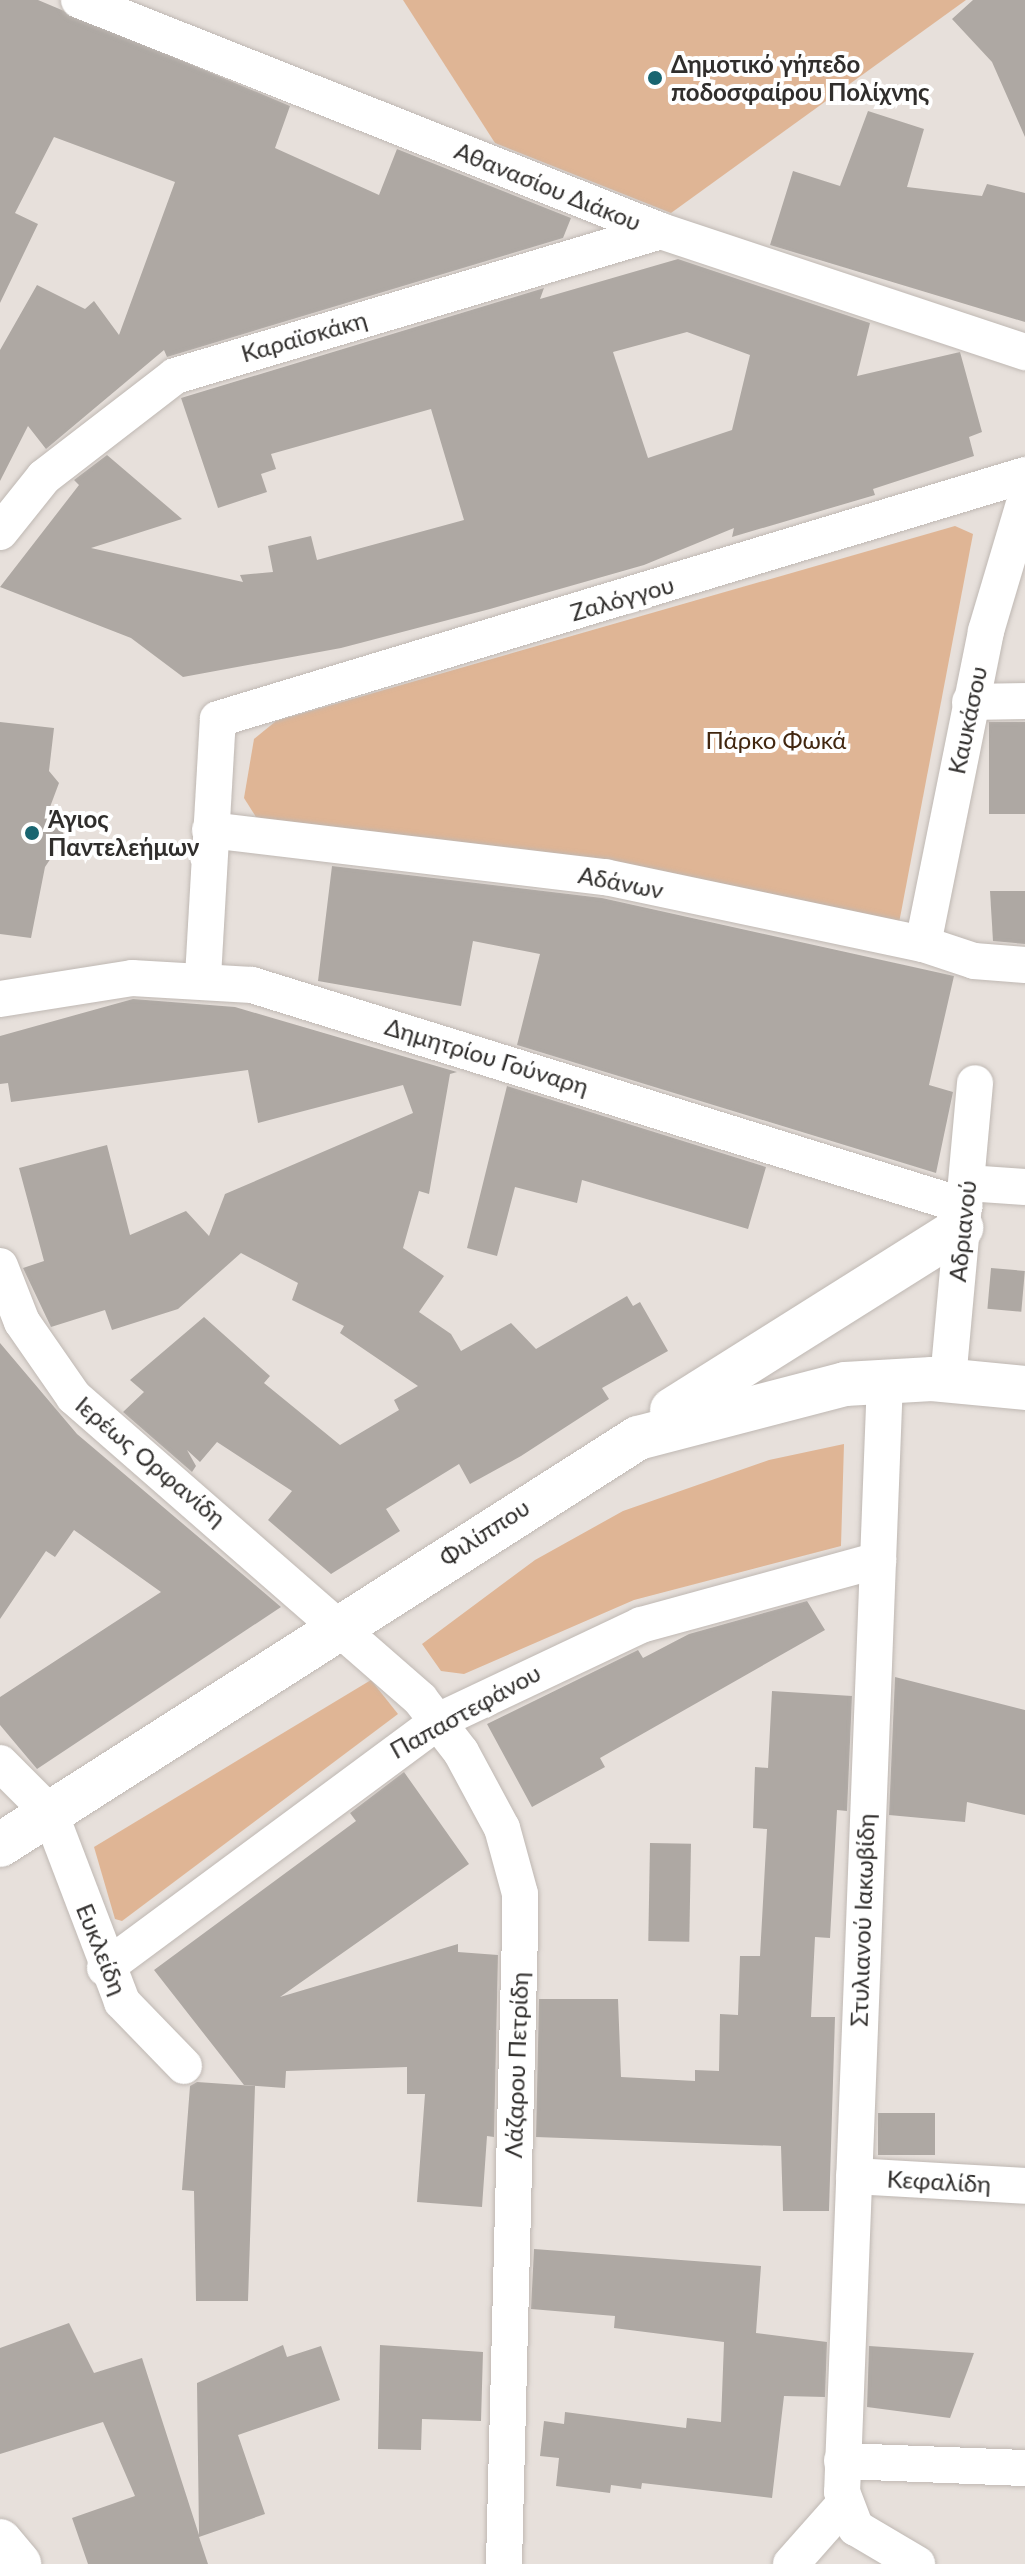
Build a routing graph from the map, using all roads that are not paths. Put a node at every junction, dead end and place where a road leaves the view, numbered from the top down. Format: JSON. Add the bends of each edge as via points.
{"nodes":[{"id":1,"x":79,"y":0,"type":"edge"},
{"id":2,"x":661,"y":231,"type":"junction"},
{"id":3,"x":1025,"y":352,"type":"edge"},
{"id":4,"x":1025,"y":475,"type":"edge"},
{"id":5,"x":1025,"y":500,"type":"edge"},
{"id":6,"x":0,"y":532,"type":"edge"},
{"id":7,"x":1025,"y":701,"type":"edge"},
{"id":8,"x":970,"y":702,"type":"junction"},
{"id":9,"x":210,"y":830,"type":"junction"},
{"id":10,"x":923,"y":944,"type":"junction"},
{"id":11,"x":1025,"y":965,"type":"edge"},
{"id":12,"x":203,"y":977,"type":"junction"},
{"id":13,"x":0,"y":999,"type":"edge"},
{"id":14,"x":975,"y":1083,"type":"dead end"},
{"id":15,"x":1025,"y":1187,"type":"edge"},
{"id":16,"x":964,"y":1206,"type":"junction"},
{"id":17,"x":0,"y":1266,"type":"edge"},
{"id":18,"x":885,"y":1380,"type":"junction"},
{"id":19,"x":948,"y":1380,"type":"junction"},
{"id":20,"x":1025,"y":1388,"type":"edge"},
{"id":21,"x":617,"y":1448,"type":"junction"},
{"id":22,"x":878,"y":1560,"type":"junction"},
{"id":23,"x":343,"y":1625,"type":"junction"},
{"id":24,"x":440,"y":1720,"type":"junction"},
{"id":25,"x":0,"y":1763,"type":"edge"},
{"id":26,"x":50,"y":1813,"type":"junction"},
{"id":27,"x":0,"y":1845,"type":"edge"},
{"id":28,"x":105,"y":1968,"type":"junction"},
{"id":29,"x":184,"y":2066,"type":"dead end"},
{"id":30,"x":854,"y":2176,"type":"junction"},
{"id":31,"x":1025,"y":2186,"type":"edge"},
{"id":32,"x":842,"y":2461,"type":"junction"},
{"id":33,"x":1025,"y":2468,"type":"edge"},
{"id":34,"x":844,"y":2504,"type":"junction"},
{"id":35,"x":0,"y":2541,"type":"edge"},
{"id":36,"x":19,"y":2564,"type":"edge"},
{"id":37,"x":504,"y":2564,"type":"edge"},
{"id":38,"x":791,"y":2564,"type":"edge"},
{"id":39,"x":917,"y":2564,"type":"edge"}],
"edges":[{"from":1,"to":2,"type":"street","name":"Αθανασίου Διάκου"},
{"from":2,"to":3,"type":"street","name":"Αθανασίου Διάκου"},
{"from":2,"to":6,"type":"street","name":"Καραϊσκάκη","via":[[175,376],[44,477]]},
{"from":4,"to":9,"type":"street","name":"Ζαλόγγου","via":[[218,719]]},
{"from":5,"to":8,"type":"street","name":"Καυκάσου"},
{"from":7,"to":8,"type":"street"},
{"from":8,"to":10,"type":"street","name":"Καυκάσου"},
{"from":9,"to":10,"type":"street","name":"Αδάνων","via":[[605,877]]},
{"from":9,"to":12,"type":"street"},
{"from":10,"to":11,"type":"street","name":"Αδάνων","via":[[974,961]]},
{"from":12,"to":13,"type":"street","name":"Δημητρίου Γούναρη","via":[[101,981]]},
{"from":12,"to":16,"type":"street","name":"Δημητρίου Γούναρη","via":[[292,995]]},
{"from":14,"to":16,"type":"street","name":"Αδριανού"},
{"from":15,"to":16,"type":"street","name":"Δημητρίου Γούναρη"},
{"from":16,"to":19,"type":"street","name":"Αδριανού"},
{"from":16,"to":21,"type":"street"},
{"from":17,"to":23,"type":"street","name":"Ιερέως Ορφανίδη","via":[[22,1322],[74,1397]]},
{"from":18,"to":19,"type":"street","name":"Φιλίππου"},
{"from":18,"to":21,"type":"street","name":"Φιλίππου","via":[[727,1410]]},
{"from":18,"to":22,"type":"street","name":"Στυλιανού Ιακωβίδη"},
{"from":19,"to":20,"type":"street","name":"Φιλίππου"},
{"from":21,"to":23,"type":"street","name":"Φιλίππου"},
{"from":22,"to":24,"type":"street","name":"Παπαστεφάνου","via":[[641,1625]]},
{"from":22,"to":30,"type":"street","name":"Στυλιανού Ιακωβίδη"},
{"from":23,"to":24,"type":"street","name":"Λάζαρου Πετρίδη"},
{"from":23,"to":26,"type":"street","name":"Φιλίππου"},
{"from":24,"to":28,"type":"street","name":"Παπαστεφάνου"},
{"from":24,"to":37,"type":"street","name":"Λάζαρου Πετρίδη","via":[[502,1828],[520,1894]]},
{"from":25,"to":26,"type":"street"},
{"from":26,"to":27,"type":"street","name":"Φιλίππου"},
{"from":26,"to":28,"type":"street","name":"Ευκλείδη"},
{"from":28,"to":29,"type":"street","name":"Ευκλείδη","via":[[122,2002]]},
{"from":30,"to":31,"type":"street","name":"Κεφαλίδη"},
{"from":30,"to":32,"type":"street","name":"Στυλιανού Ιακωβίδη"},
{"from":32,"to":33,"type":"street"},
{"from":32,"to":34,"type":"street","name":"Στυλιανού Ιακωβίδη"},
{"from":34,"to":38,"type":"street"},
{"from":34,"to":39,"type":"street","via":[[869,2539]]},
{"from":35,"to":36,"type":"street"}]}
